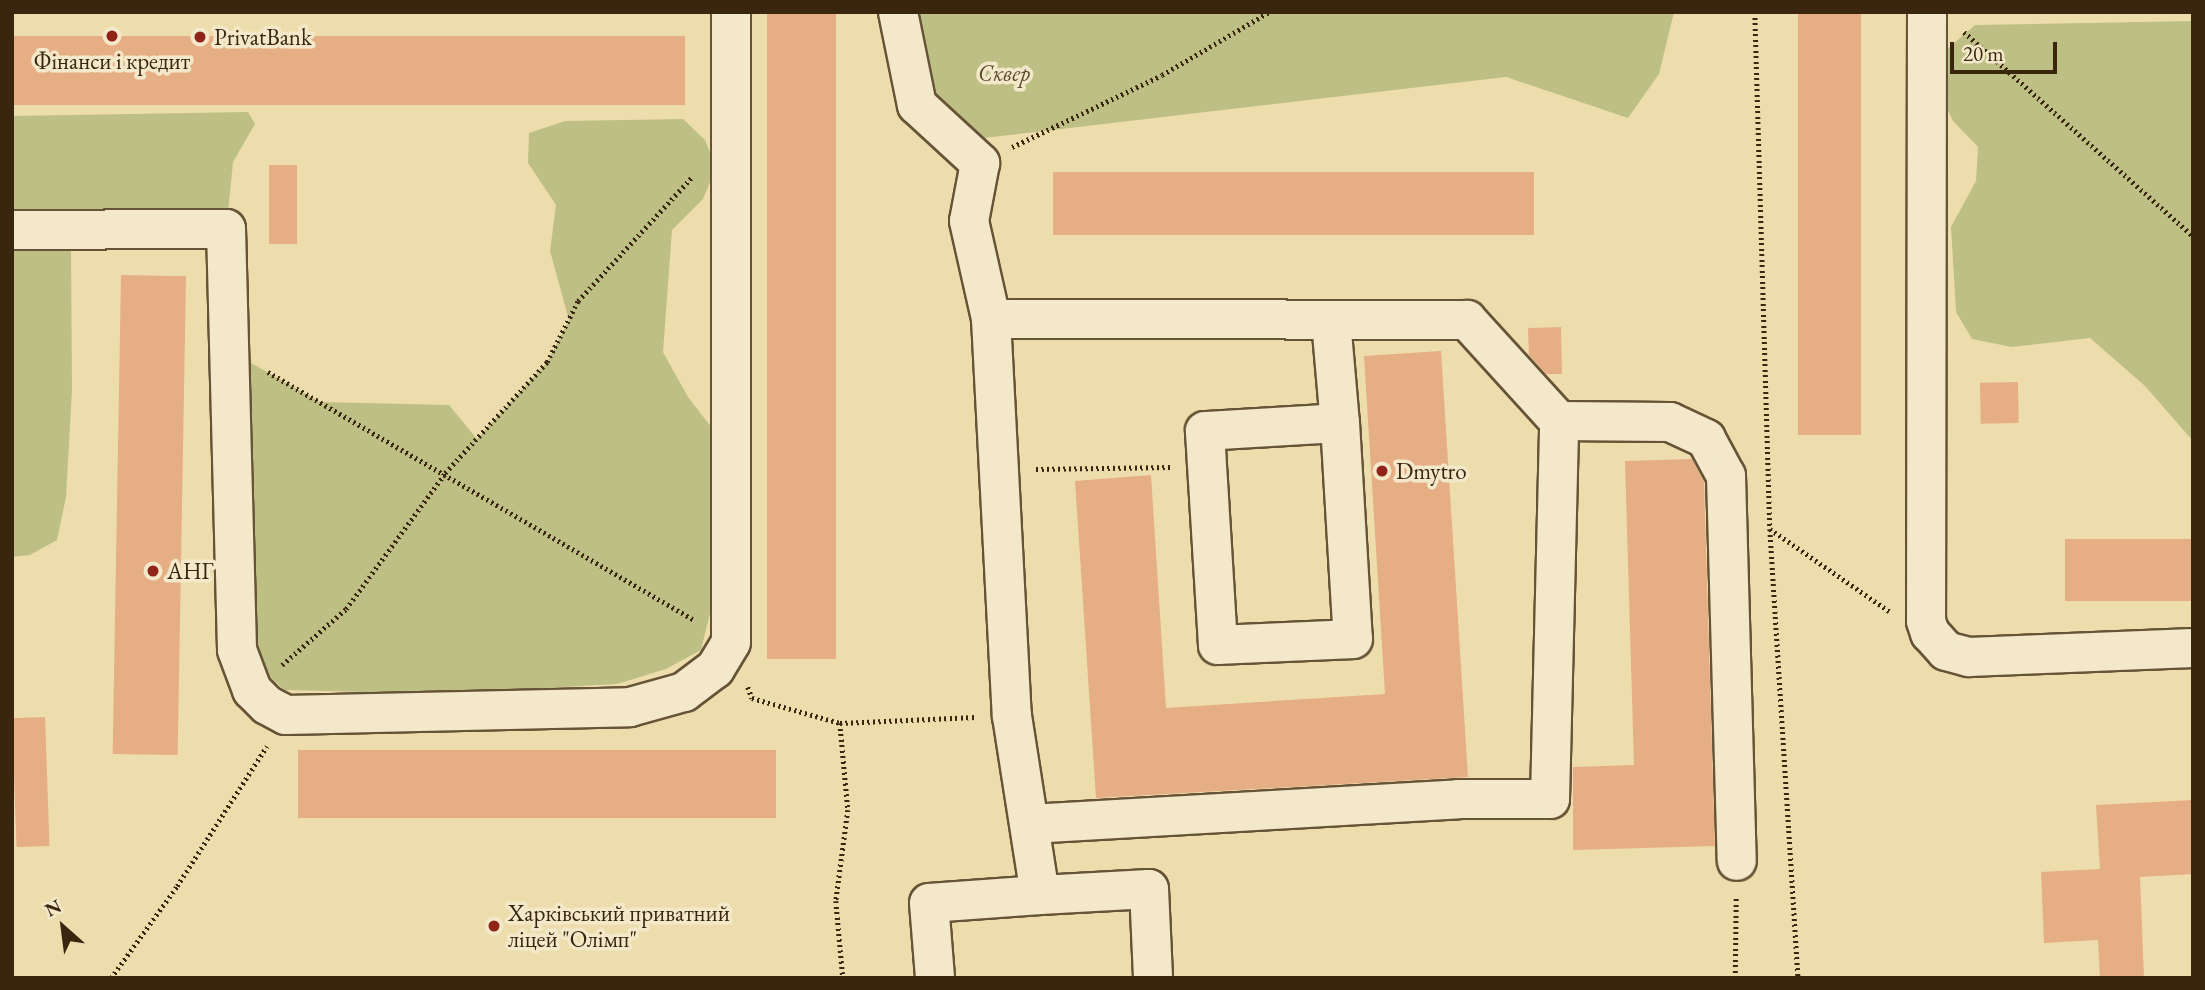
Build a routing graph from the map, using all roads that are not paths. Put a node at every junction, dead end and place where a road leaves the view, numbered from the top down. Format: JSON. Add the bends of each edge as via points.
{"nodes":[{"id":1,"x":731,"y":12,"type":"edge"},
{"id":2,"x":898,"y":12,"type":"edge"},
{"id":3,"x":1940,"y":17,"type":"edge"},
{"id":4,"x":12,"y":230,"type":"edge"},
{"id":5,"x":991,"y":319,"type":"junction"},
{"id":6,"x":1331,"y":321,"type":"junction"},
{"id":7,"x":1559,"y":421,"type":"junction"},
{"id":8,"x":1340,"y":423,"type":"junction"},
{"id":9,"x":2193,"y":648,"type":"edge"},
{"id":10,"x":1030,"y":824,"type":"junction"},
{"id":11,"x":1737,"y":861,"type":"road end"},
{"id":12,"x":1040,"y":895,"type":"junction"},
{"id":13,"x":935,"y":978,"type":"edge"},
{"id":14,"x":1153,"y":978,"type":"edge"}],
"edges":[{"from":1,"to":4,"type":"lane","via":[[730,642],[715,669],[684,692],[630,707],[286,715],[252,690],[237,650],[226,229]]},
{"from":2,"to":5,"type":"lane","via":[[917,105],[980,163],[969,221]]},
{"from":3,"to":9,"type":"lane","via":[[1926,621],[1936,643],[1957,656]]},
{"from":5,"to":6,"type":"lane"},
{"from":5,"to":10,"type":"lane","via":[[1012,716]]},
{"from":6,"to":7,"type":"lane","via":[[1467,320]]},
{"from":6,"to":8,"type":"lane"},
{"from":7,"to":10,"type":"lane","via":[[1550,799],[1459,799]]},
{"from":7,"to":11,"type":"lane","via":[[1670,422],[1698,433],[1719,456],[1726,476]]},
{"from":8,"to":8,"type":"lane","via":[[1353,639],[1218,645],[1205,431]]},
{"from":10,"to":12,"type":"lane"},
{"from":12,"to":13,"type":"lane","via":[[929,903]]},
{"from":12,"to":14,"type":"lane","via":[[1149,889]]}]}
